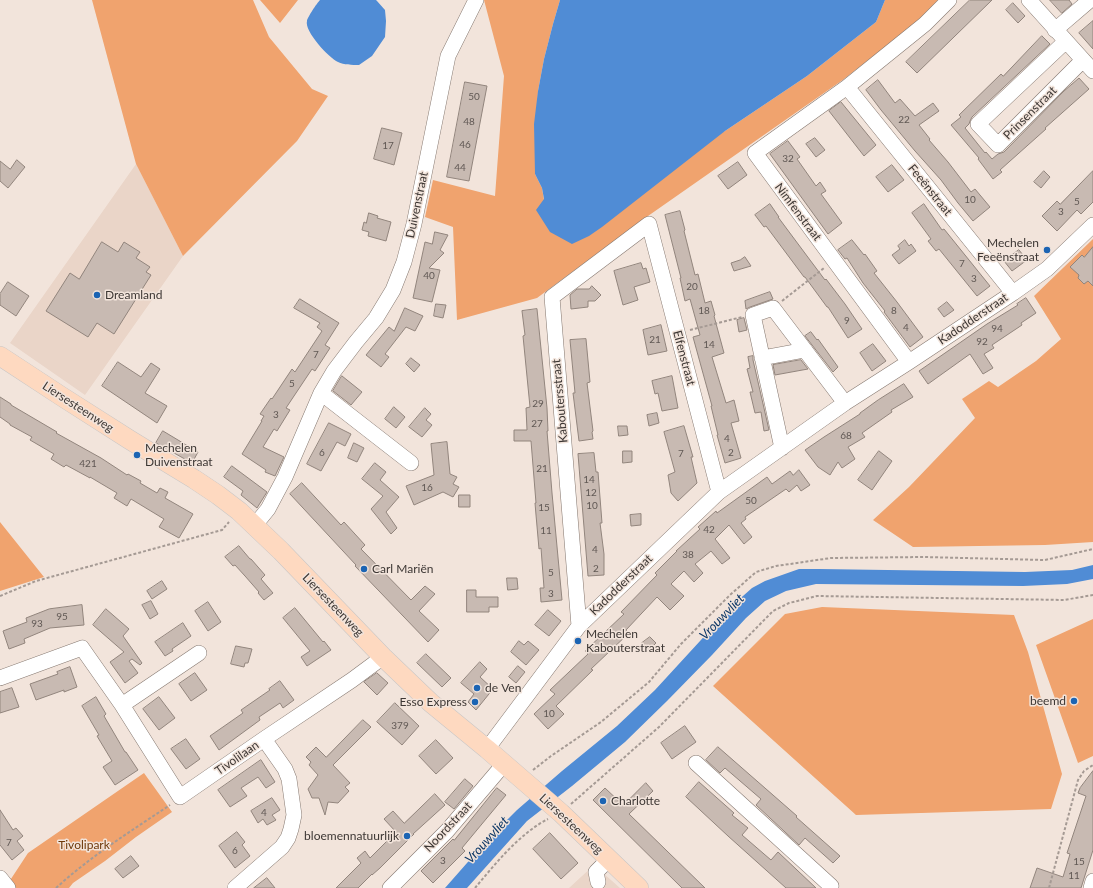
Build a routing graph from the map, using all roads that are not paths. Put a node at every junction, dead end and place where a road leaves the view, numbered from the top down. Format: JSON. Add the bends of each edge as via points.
{"nodes":[{"id":1,"x":476,"y":0,"type":"edge"},
{"id":2,"x":949,"y":0,"type":"edge"},
{"id":3,"x":1029,"y":0,"type":"edge"},
{"id":4,"x":1090,"y":0,"type":"edge"},
{"id":5,"x":1060,"y":35,"type":"junction"},
{"id":6,"x":1088,"y":66,"type":"edge"},
{"id":7,"x":848,"y":87,"type":"junction"},
{"id":8,"x":649,"y":224,"type":"joint"},
{"id":9,"x":1093,"y":225,"type":"edge"},
{"id":10,"x":1013,"y":293,"type":"junction"},
{"id":11,"x":805,"y":350,"type":"junction"},
{"id":12,"x":0,"y":356,"type":"edge"},
{"id":13,"x":762,"y":358,"type":"junction"},
{"id":14,"x":910,"y":362,"type":"junction"},
{"id":15,"x":320,"y":393,"type":"junction"},
{"id":16,"x":844,"y":404,"type":"junction"},
{"id":17,"x":782,"y":448,"type":"junction"},
{"id":18,"x":411,"y":463,"type":"dead end"},
{"id":19,"x":719,"y":492,"type":"junction"},
{"id":20,"x":255,"y":525,"type":"junction"},
{"id":21,"x":579,"y":626,"type":"junction"},
{"id":22,"x":199,"y":653,"type":"dead end"},
{"id":23,"x":383,"y":657,"type":"junction"},
{"id":24,"x":0,"y":678,"type":"edge"},
{"id":25,"x":122,"y":705,"type":"junction"},
{"id":26,"x":264,"y":739,"type":"junction"},
{"id":27,"x":487,"y":749,"type":"junction"},
{"id":28,"x":696,"y":763,"type":"dead end"},
{"id":29,"x":504,"y":764,"type":"junction"},
{"id":30,"x":608,"y":859,"type":"junction"},
{"id":31,"x":0,"y":878,"type":"edge"},
{"id":32,"x":1093,"y":881,"type":"edge"},
{"id":33,"x":598,"y":882,"type":"dead end"},
{"id":34,"x":8,"y":888,"type":"edge"},
{"id":35,"x":235,"y":888,"type":"edge"},
{"id":36,"x":390,"y":888,"type":"edge"},
{"id":37,"x":639,"y":888,"type":"edge"},
{"id":38,"x":830,"y":888,"type":"edge"},
{"id":39,"x":1091,"y":888,"type":"edge"}],
"edges":[{"from":1,"to":15,"type":"street","name":"Duivenstraat","via":[[448,56],[414,224],[393,290],[376,318]]},
{"from":2,"to":7,"type":"street","via":[[925,24]]},
{"from":3,"to":5,"type":"street","name":"Prinsenstraat"},
{"from":4,"to":5,"type":"street"},
{"from":5,"to":6,"type":"street","name":"Prinsenstraat"},
{"from":5,"to":6,"type":"street","name":"Prinsenstraat","via":[[978,124],[998,145]]},
{"from":7,"to":10,"type":"street","name":"Feeënstraat"},
{"from":7,"to":14,"type":"street","name":"Nimfenstraat","via":[[755,153]]},
{"from":8,"to":19,"type":"street","name":"Elfenstraat"},
{"from":8,"to":21,"type":"street","name":"Kaboutersstraat","via":[[552,297]]},
{"from":9,"to":10,"type":"street","name":"Kadodderstraat","via":[[1047,268]]},
{"from":10,"to":14,"type":"street","name":"Kadodderstraat"},
{"from":11,"to":13,"type":"street"},
{"from":11,"to":13,"type":"street","via":[[773,308],[753,315]]},
{"from":11,"to":16,"type":"street"},
{"from":12,"to":20,"type":"main road","name":"Liersesteenweg","via":[[194,479]]},
{"from":13,"to":17,"type":"street"},
{"from":14,"to":16,"type":"street","name":"Kadodderstraat"},
{"from":15,"to":18,"type":"street"},
{"from":15,"to":20,"type":"street","name":"Duivenstraat","via":[[285,477],[268,508]]},
{"from":16,"to":17,"type":"street","name":"Kadodderstraat"},
{"from":17,"to":19,"type":"street","name":"Kadodderstraat"},
{"from":19,"to":21,"type":"street","name":"Kadodderstraat"},
{"from":20,"to":23,"type":"main road","name":"Liersesteenweg"},
{"from":21,"to":27,"type":"street","name":"Kadodderstraat"},
{"from":22,"to":25,"type":"street"},
{"from":23,"to":26,"type":"street","name":"Tivolilaan"},
{"from":23,"to":27,"type":"main road","name":"Liersesteenweg","via":[[431,703]]},
{"from":24,"to":25,"type":"street","via":[[82,648]]},
{"from":25,"to":26,"type":"street","name":"Tivolilaan","via":[[180,797]]},
{"from":26,"to":35,"type":"street","via":[[289,779],[294,815],[292,829],[282,847]]},
{"from":27,"to":29,"type":"main road","name":"Liersesteenweg"},
{"from":28,"to":38,"type":"street","via":[[831,886]]},
{"from":29,"to":30,"type":"main road","name":"Liersesteenweg"},
{"from":29,"to":36,"type":"street","name":"Noordstraat","via":[[447,831]]},
{"from":30,"to":33,"type":"street","via":[[596,872]]},
{"from":30,"to":37,"type":"main road","name":"Liersesteenweg"},
{"from":31,"to":34,"type":"street"},
{"from":32,"to":39,"type":"street"}]}
